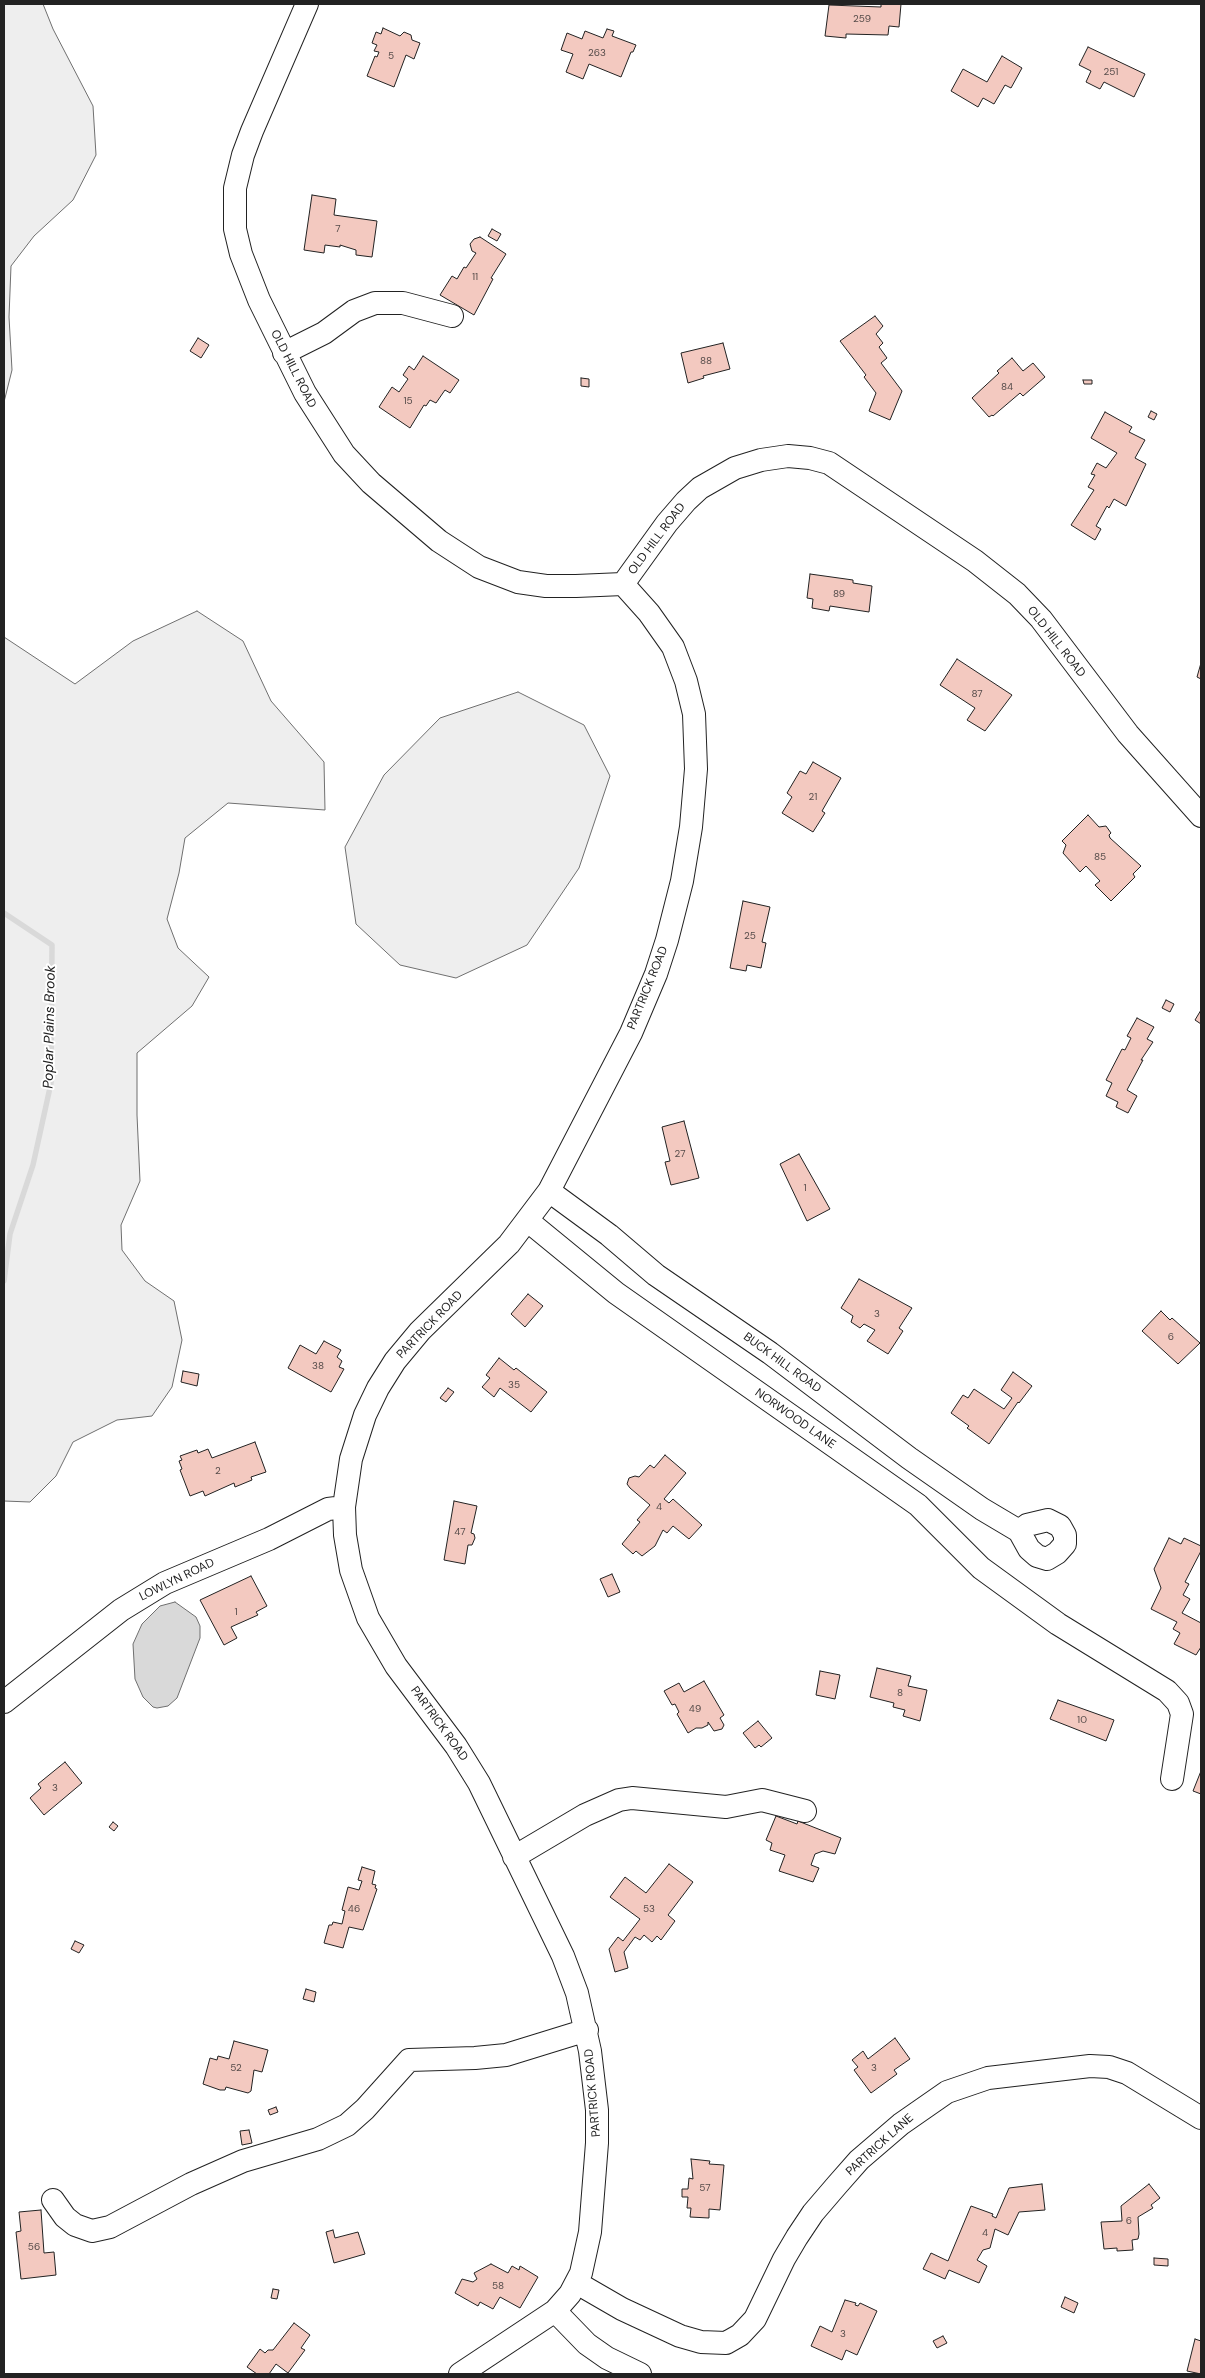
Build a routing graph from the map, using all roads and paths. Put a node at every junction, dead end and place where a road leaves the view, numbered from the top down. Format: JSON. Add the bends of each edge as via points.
{"nodes":[{"id":1,"x":307,"y":4,"type":"edge"},
{"id":2,"x":452,"y":316,"type":"dead end"},
{"id":3,"x":284,"y":353,"type":"junction"},
{"id":4,"x":623,"y":584,"type":"junction"},
{"id":5,"x":1201,"y":816,"type":"edge"},
{"id":6,"x":549,"y":1191,"type":"junction"},
{"id":7,"x":528,"y":1221,"type":"junction"},
{"id":8,"x":344,"y":1507,"type":"junction"},
{"id":9,"x":1019,"y":1531,"type":"dead end"},
{"id":10,"x":4,"y":1702,"type":"edge"},
{"id":11,"x":1172,"y":1779,"type":"dead end"},
{"id":12,"x":805,"y":1811,"type":"dead end"},
{"id":13,"x":514,"y":1856,"type":"junction"},
{"id":14,"x":587,"y":2030,"type":"junction"},
{"id":15,"x":1201,"y":2118,"type":"edge"},
{"id":16,"x":52,"y":2200,"type":"dead end"},
{"id":17,"x":577,"y":2283,"type":"junction"},
{"id":18,"x":555,"y":2311,"type":"junction"},
{"id":19,"x":460,"y":2374,"type":"edge"},
{"id":20,"x":640,"y":2374,"type":"edge"}],
"edges":[{"from":1,"to":3,"type":"street","name":"OLD HILL ROAD","via":[[252,131],[239,169],[234,197],[235,229],[241,254]]},
{"from":2,"to":3,"type":"street","via":[[403,303],[375,303],[354,311],[324,333]]},
{"from":3,"to":4,"type":"street","name":"OLD HILL ROAD","via":[[344,454],[371,483],[454,552],[484,570],[518,582],[568,586]]},
{"from":4,"to":5,"type":"street","name":"OLD HILL ROAD","via":[[678,509],[715,479],[745,464],[774,457],[799,456],[829,464],[975,561],[1018,594],[1042,619],[1128,734]]},
{"from":4,"to":6,"type":"street","name":"PARTRICK ROAD","via":[[666,636],[678,657],[690,692],[696,752],[691,826],[675,910],[656,974],[631,1033]]},
{"from":6,"to":7,"type":"street","name":"PARTRICK ROAD"},
{"from":6,"to":9,"type":"street","name":"BUCK HILL ROAD","via":[[656,1275],[770,1353],[942,1481]]},
{"from":7,"to":8,"type":"street","name":"PARTRICK ROAD","via":[[493,1261],[420,1331],[384,1377],[358,1434],[348,1469]]},
{"from":7,"to":11,"type":"street","name":"NORWOOD LANE","via":[[616,1293],[918,1505],[981,1568],[1058,1624],[1167,1691],[1178,1703],[1182,1722]]},
{"from":8,"to":10,"type":"street","name":"LOWLYN ROAD","via":[[319,1513],[269,1539],[165,1583],[121,1610]]},
{"from":8,"to":13,"type":"street","name":"PARTRICK ROAD","via":[[351,1570],[368,1618],[396,1666],[468,1764]]},
{"from":12,"to":13,"type":"street","via":[[762,1800],[726,1807],[632,1798],[619,1800],[597,1808]]},
{"from":13,"to":14,"type":"street","name":"PARTRICK ROAD","via":[[563,1956],[578,1992]]},
{"from":14,"to":16,"type":"street","via":[[506,2055],[409,2060],[347,2125],[318,2139],[234,2165],[110,2227],[92,2231],[75,2225]]},
{"from":14,"to":17,"type":"street","name":"PARTRICK ROAD","via":[[595,2092],[597,2143],[588,2246]]},
{"from":15,"to":17,"type":"street","name":"PARTRICK LANE","via":[[1127,2073],[1110,2067],[1090,2066],[988,2078],[947,2092],[901,2124],[836,2185],[797,2237],[755,2319],[740,2335],[726,2343],[701,2342],[680,2336],[622,2309]]},
{"from":17,"to":18,"type":"street","name":"PARTRICK ROAD"},
{"from":18,"to":19,"type":"street","name":"PARTRICK ROAD"},
{"from":18,"to":20,"type":"street","via":[[587,2344]]}]}
